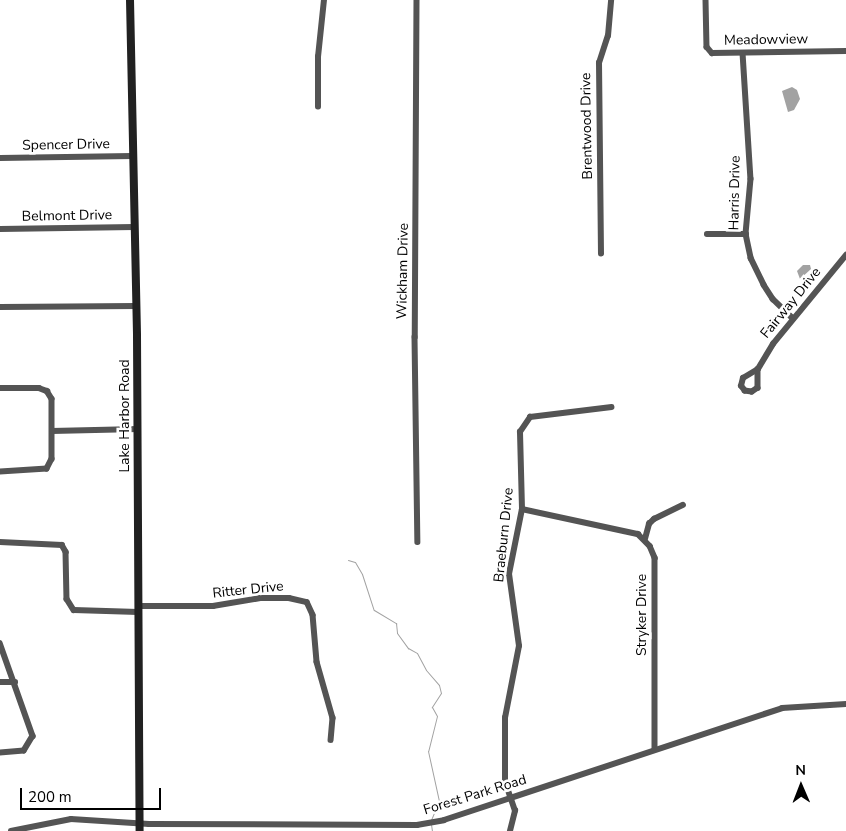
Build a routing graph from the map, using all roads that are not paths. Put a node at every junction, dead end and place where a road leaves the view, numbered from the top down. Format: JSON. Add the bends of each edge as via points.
{"nodes":[{"id":1,"x":130,"y":0,"type":"edge"},
{"id":2,"x":324,"y":0,"type":"edge"},
{"id":3,"x":417,"y":0,"type":"edge"},
{"id":4,"x":612,"y":0,"type":"edge"},
{"id":5,"x":706,"y":0,"type":"edge"},
{"id":6,"x":846,"y":51,"type":"edge"},
{"id":7,"x":743,"y":53,"type":"junction"},
{"id":8,"x":318,"y":107,"type":"dead end"},
{"id":9,"x":132,"y":156,"type":"junction"},
{"id":10,"x":0,"y":158,"type":"edge"},
{"id":11,"x":134,"y":227,"type":"junction"},
{"id":12,"x":0,"y":229,"type":"edge"},
{"id":13,"x":707,"y":234,"type":"dead end"},
{"id":14,"x":746,"y":234,"type":"junction"},
{"id":15,"x":601,"y":254,"type":"dead end"},
{"id":16,"x":846,"y":255,"type":"edge"},
{"id":17,"x":136,"y":306,"type":"junction"},
{"id":18,"x":0,"y":307,"type":"edge"},
{"id":19,"x":794,"y":318,"type":"junction"},
{"id":20,"x":758,"y":369,"type":"dead end"},
{"id":21,"x":0,"y":388,"type":"edge"},
{"id":22,"x":611,"y":408,"type":"dead end"},
{"id":23,"x":138,"y":430,"type":"junction"},
{"id":24,"x":52,"y":431,"type":"junction"},
{"id":25,"x":0,"y":472,"type":"edge"},
{"id":26,"x":683,"y":504,"type":"dead end"},
{"id":27,"x":522,"y":508,"type":"junction"},
{"id":28,"x":644,"y":540,"type":"junction"},
{"id":29,"x":0,"y":542,"type":"edge"},
{"id":30,"x":418,"y":542,"type":"dead end"},
{"id":31,"x":138,"y":609,"type":"junction"},
{"id":32,"x":0,"y":643,"type":"edge"},
{"id":33,"x":0,"y":682,"type":"edge"},
{"id":34,"x":15,"y":682,"type":"junction"},
{"id":35,"x":846,"y":704,"type":"edge"},
{"id":36,"x":331,"y":740,"type":"dead end"},
{"id":37,"x":655,"y":749,"type":"junction"},
{"id":38,"x":0,"y":753,"type":"edge"},
{"id":39,"x":510,"y":797,"type":"junction"},
{"id":40,"x":140,"y":827,"type":"edge"},
{"id":41,"x":350,"y":828,"type":"edge"},
{"id":42,"x":11,"y":831,"type":"edge"},
{"id":43,"x":510,"y":831,"type":"edge"}],
"edges":[{"from":1,"to":9,"type":"street","name":"Lake Harbor Road"},
{"from":2,"to":8,"type":"street","via":[[325,18],[318,57]]},
{"from":3,"to":30,"type":"street","name":"Wickham Drive","via":[[415,337]]},
{"from":4,"to":15,"type":"street","name":"Brentwood Drive","via":[[608,36],[599,64]]},
{"from":5,"to":7,"type":"street","name":"Meadowview","via":[[708,50],[715,54]]},
{"from":6,"to":7,"type":"street","name":"Meadowview"},
{"from":7,"to":14,"type":"street","name":"Harris Drive","via":[[751,178]]},
{"from":9,"to":10,"type":"street","name":"Spencer Drive"},
{"from":9,"to":11,"type":"street","name":"Lake Harbor Road"},
{"from":11,"to":12,"type":"street","name":"Belmont Drive"},
{"from":11,"to":17,"type":"street","name":"Lake Harbor Road"},
{"from":13,"to":14,"type":"street"},
{"from":14,"to":19,"type":"street","name":"Harris Drive","via":[[751,258],[764,285]]},
{"from":16,"to":19,"type":"street","name":"Fairway Drive"},
{"from":17,"to":18,"type":"street"},
{"from":17,"to":23,"type":"street","name":"Lake Harbor Road"},
{"from":19,"to":20,"type":"street","name":"Fairway Drive"},
{"from":21,"to":24,"type":"street","via":[[47,391],[52,398]]},
{"from":22,"to":27,"type":"street","name":"Braeburn Drive","via":[[530,417],[524,422],[520,432]]},
{"from":23,"to":24,"type":"street"},
{"from":23,"to":31,"type":"street","name":"Lake Harbor Road"},
{"from":24,"to":25,"type":"street","via":[[52,459],[46,469]]},
{"from":26,"to":28,"type":"street","via":[[654,519]]},
{"from":27,"to":28,"type":"street","via":[[638,534]]},
{"from":27,"to":39,"type":"street","name":"Braeburn Drive","via":[[509,574],[519,646],[505,718],[505,782]]},
{"from":28,"to":37,"type":"street","name":"Stryker Drive","via":[[655,558]]},
{"from":29,"to":31,"type":"street","via":[[62,545],[66,552],[67,599],[74,610]]},
{"from":31,"to":36,"type":"street","name":"Ritter Drive","via":[[213,606],[261,598],[298,598],[308,602],[313,615],[317,662],[333,718]]},
{"from":31,"to":40,"type":"street","name":"Lake Harbor Road"},
{"from":32,"to":34,"type":"street"},
{"from":33,"to":34,"type":"street"},
{"from":34,"to":38,"type":"street","via":[[33,731],[32,741],[24,751]]},
{"from":35,"to":37,"type":"street","name":"Forest Park Road","via":[[787,707]]},
{"from":37,"to":39,"type":"street","name":"Forest Park Road"},
{"from":39,"to":41,"type":"street","name":"Forest Park Road","via":[[438,821]]},
{"from":39,"to":43,"type":"street","name":"Braeburn Drive","via":[[515,811]]},
{"from":40,"to":41,"type":"street","name":"Forest Park Road"},
{"from":40,"to":42,"type":"street","name":"Forest Park Road","via":[[71,819]]}]}
